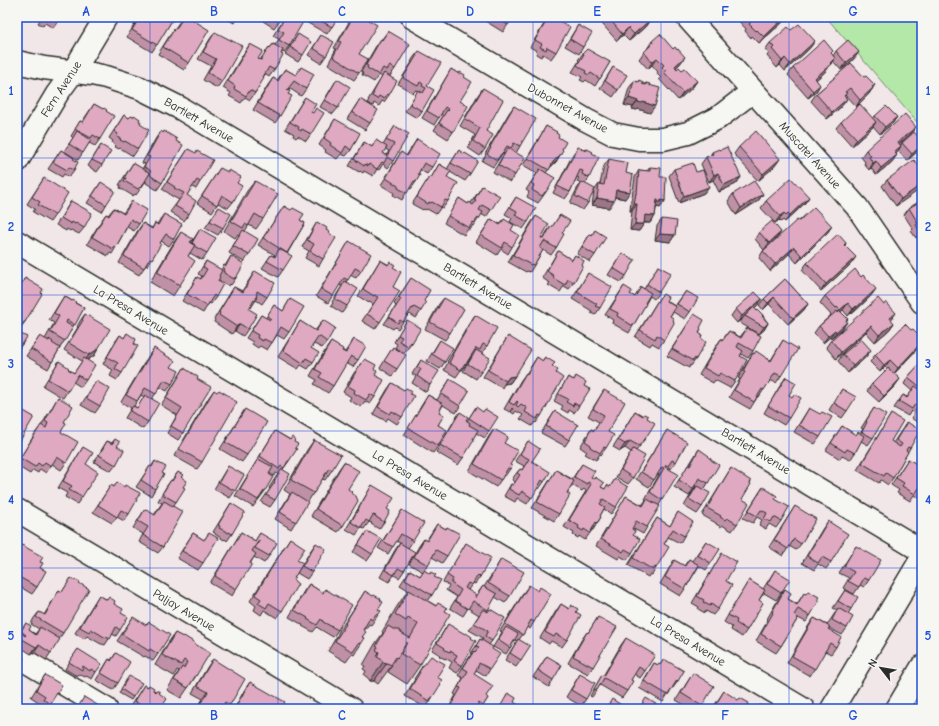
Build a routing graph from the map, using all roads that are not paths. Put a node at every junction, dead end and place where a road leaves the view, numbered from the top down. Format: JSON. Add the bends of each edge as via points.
{"nodes":[{"id":1,"x":106,"y":17,"type":"edge"},
{"id":2,"x":412,"y":17,"type":"edge"},
{"id":3,"x":687,"y":17,"type":"edge"},
{"id":4,"x":17,"y":62,"type":"edge"},
{"id":5,"x":73,"y":72,"type":"junction"},
{"id":6,"x":753,"y":91,"type":"junction"},
{"id":7,"x":17,"y":161,"type":"edge"},
{"id":8,"x":17,"y":242,"type":"edge"},
{"id":9,"x":922,"y":302,"type":"edge"},
{"id":10,"x":17,"y":510,"type":"edge"},
{"id":11,"x":922,"y":550,"type":"edge"},
{"id":12,"x":922,"y":558,"type":"edge"},
{"id":13,"x":17,"y":656,"type":"edge"},
{"id":14,"x":922,"y":667,"type":"edge"},
{"id":15,"x":106,"y":709,"type":"edge"},
{"id":16,"x":351,"y":709,"type":"edge"},
{"id":17,"x":803,"y":709,"type":"edge"},
{"id":18,"x":832,"y":709,"type":"edge"},
{"id":19,"x":897,"y":709,"type":"edge"}],
"edges":[{"from":1,"to":5,"type":"street","name":"Fern Avenue"},
{"from":2,"to":6,"type":"street","name":"Dubonnet Avenue","via":[[613,134],[639,139],[663,139],[688,133],[718,118]]},
{"from":3,"to":6,"type":"street","name":"Muscatel Avenue"},
{"from":4,"to":5,"type":"street","name":"Bartlett Avenue"},
{"from":5,"to":7,"type":"street","name":"Fern Avenue"},
{"from":5,"to":11,"type":"street","name":"Bartlett Avenue","via":[[106,77],[140,88],[180,108]]},
{"from":6,"to":9,"type":"street","name":"Muscatel Avenue","via":[[857,207]]},
{"from":8,"to":17,"type":"street","name":"La Presa Avenue"},
{"from":10,"to":16,"type":"street","name":"Paljay Avenue"},
{"from":12,"to":18,"type":"street"},
{"from":13,"to":15,"type":"street"},
{"from":14,"to":19,"type":"street"}]}
